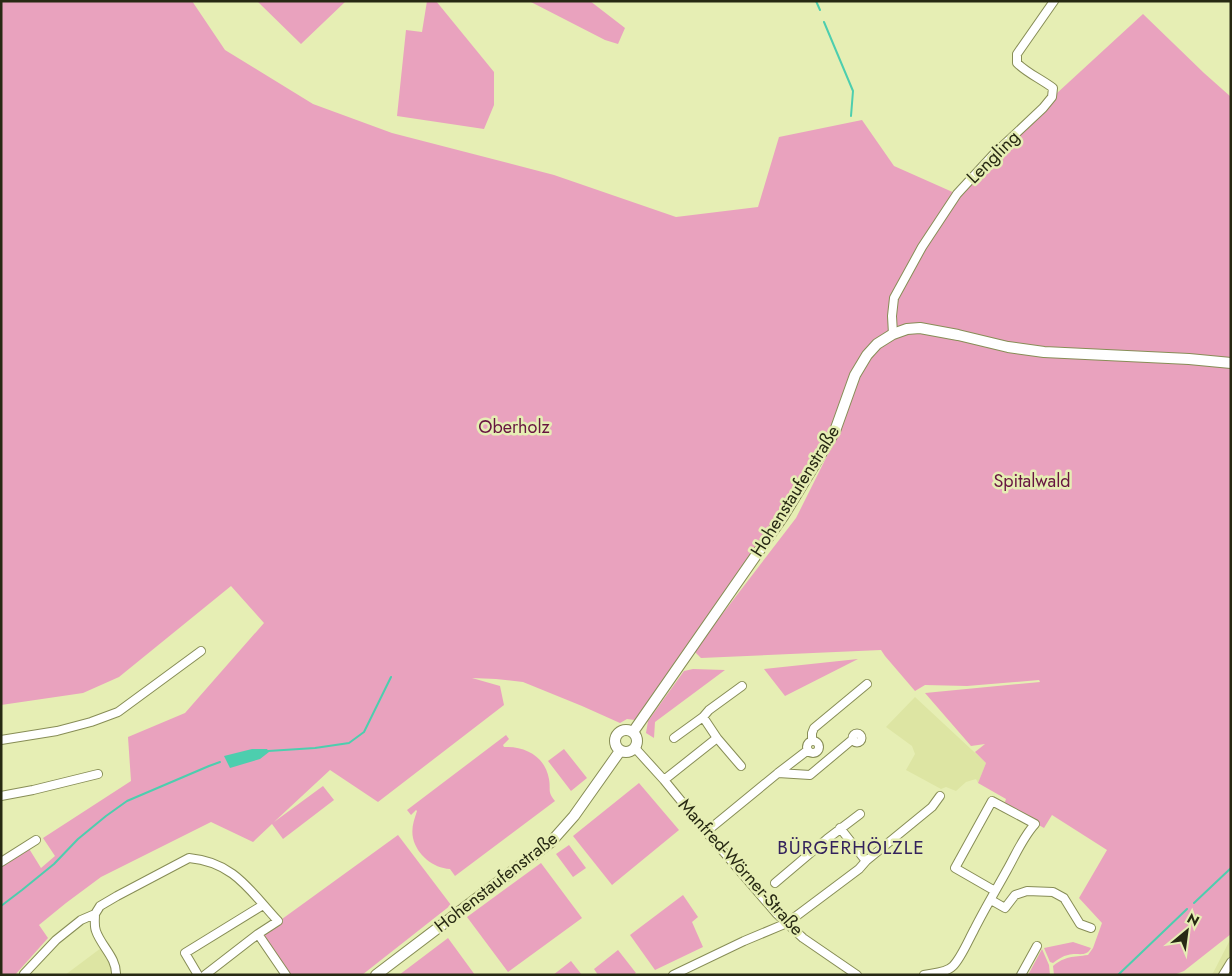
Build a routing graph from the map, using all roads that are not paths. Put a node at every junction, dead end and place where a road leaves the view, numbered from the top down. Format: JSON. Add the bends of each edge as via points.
{"nodes":[{"id":1,"x":1054,"y":1,"type":"edge"},
{"id":2,"x":893,"y":334,"type":"junction"},
{"id":3,"x":1231,"y":363,"type":"edge"},
{"id":4,"x":201,"y":652,"type":"dead end"},
{"id":5,"x":867,"y":684,"type":"dead end"},
{"id":6,"x":742,"y":686,"type":"dead end"},
{"id":7,"x":703,"y":717,"type":"junction"},
{"id":8,"x":633,"y":732,"type":"junction"},
{"id":9,"x":674,"y":738,"type":"dead end"},
{"id":10,"x":716,"y":738,"type":"junction"},
{"id":11,"x":853,"y":739,"type":"dead end"},
{"id":12,"x":1,"y":740,"type":"edge"},
{"id":13,"x":636,"y":748,"type":"junction"},
{"id":14,"x":620,"y":750,"type":"junction"},
{"id":15,"x":741,"y":766,"type":"dead end"},
{"id":16,"x":778,"y":773,"type":"junction"},
{"id":17,"x":98,"y":774,"type":"dead end"},
{"id":18,"x":664,"y":780,"type":"junction"},
{"id":19,"x":1,"y":796,"type":"edge"},
{"id":20,"x":940,"y":796,"type":"dead end"},
{"id":21,"x":860,"y":814,"type":"dead end"},
{"id":22,"x":840,"y":828,"type":"junction"},
{"id":23,"x":706,"y":832,"type":"junction"},
{"id":24,"x":36,"y":840,"type":"dead end"},
{"id":25,"x":866,"y":861,"type":"junction"},
{"id":26,"x":1,"y":862,"type":"edge"},
{"id":27,"x":775,"y":883,"type":"dead end"},
{"id":28,"x":996,"y":891,"type":"junction"},
{"id":29,"x":990,"y":900,"type":"junction"},
{"id":30,"x":263,"y":904,"type":"junction"},
{"id":31,"x":95,"y":914,"type":"junction"},
{"id":32,"x":787,"y":923,"type":"junction"},
{"id":33,"x":1091,"y":928,"type":"dead end"},
{"id":34,"x":258,"y":934,"type":"junction"},
{"id":35,"x":1037,"y":946,"type":"dead end"},
{"id":36,"x":1231,"y":962,"type":"edge"},
{"id":37,"x":24,"y":974,"type":"edge"},
{"id":38,"x":116,"y":975,"type":"edge"},
{"id":39,"x":198,"y":975,"type":"edge"},
{"id":40,"x":205,"y":975,"type":"edge"},
{"id":41,"x":286,"y":975,"type":"edge"},
{"id":42,"x":376,"y":975,"type":"edge"},
{"id":43,"x":673,"y":975,"type":"edge"},
{"id":44,"x":857,"y":975,"type":"edge"},
{"id":45,"x":924,"y":975,"type":"edge"},
{"id":46,"x":1021,"y":975,"type":"edge"},
{"id":47,"x":1223,"y":975,"type":"edge"}],
"edges":[{"from":1,"to":2,"type":"street","name":"Lengling","via":[[1017,54],[1017,63],[1023,69],[1053,88],[1052,96],[957,194],[894,298]]},
{"from":2,"to":3,"type":"main road","name":"Hohenstaufenstraße","via":[[920,328],[1044,352]]},
{"from":2,"to":8,"type":"main road","name":"Hohenstaufenstraße","via":[[867,355],[855,375],[835,431],[784,516]]},
{"from":4,"to":12,"type":"street","via":[[118,712],[57,731]]},
{"from":5,"to":16,"type":"street","via":[[814,728],[808,750]]},
{"from":6,"to":7,"type":"street"},
{"from":7,"to":9,"type":"street"},
{"from":7,"to":10,"type":"street"},
{"from":8,"to":13,"type":"main road","via":[[638,741]]},
{"from":8,"to":14,"type":"main road","via":[[618,732],[615,743]]},
{"from":10,"to":15,"type":"street"},
{"from":10,"to":18,"type":"street"},
{"from":11,"to":16,"type":"street","via":[[810,775]]},
{"from":13,"to":14,"type":"main road","via":[[628,752]]},
{"from":13,"to":18,"type":"street","name":"Manfred-Wörner-Straße"},
{"from":14,"to":42,"type":"main road","name":"Hohenstaufenstraße","via":[[552,842]]},
{"from":16,"to":23,"type":"street"},
{"from":17,"to":19,"type":"street"},
{"from":18,"to":23,"type":"street","name":"Manfred-Wörner-Straße"},
{"from":20,"to":25,"type":"street","via":[[932,807]]},
{"from":21,"to":22,"type":"street"},
{"from":22,"to":25,"type":"street"},
{"from":22,"to":27,"type":"street"},
{"from":23,"to":32,"type":"street","name":"Manfred-Wörner-Straße"},
{"from":24,"to":26,"type":"street"},
{"from":25,"to":32,"type":"street"},
{"from":28,"to":28,"type":"street","via":[[1028,831],[1035,824],[992,801],[955,868]]},
{"from":28,"to":29,"type":"street"},
{"from":29,"to":33,"type":"street","via":[[1005,908],[1015,895],[1027,891],[1053,892],[1064,898],[1080,924]]},
{"from":29,"to":45,"type":"street","via":[[957,961],[948,970]]},
{"from":30,"to":31,"type":"street","via":[[246,884],[224,868],[202,859],[189,858],[109,900]]},
{"from":30,"to":34,"type":"street","via":[[278,921]]},
{"from":30,"to":39,"type":"street","via":[[185,954]]},
{"from":31,"to":37,"type":"street","via":[[56,940]]},
{"from":31,"to":38,"type":"street","via":[[95,930],[111,957]]},
{"from":32,"to":43,"type":"street"},
{"from":32,"to":44,"type":"street","name":"Manfred-Wörner-Straße"},
{"from":34,"to":40,"type":"street"},
{"from":34,"to":41,"type":"street"},
{"from":35,"to":46,"type":"street"},
{"from":36,"to":47,"type":"street"}]}
